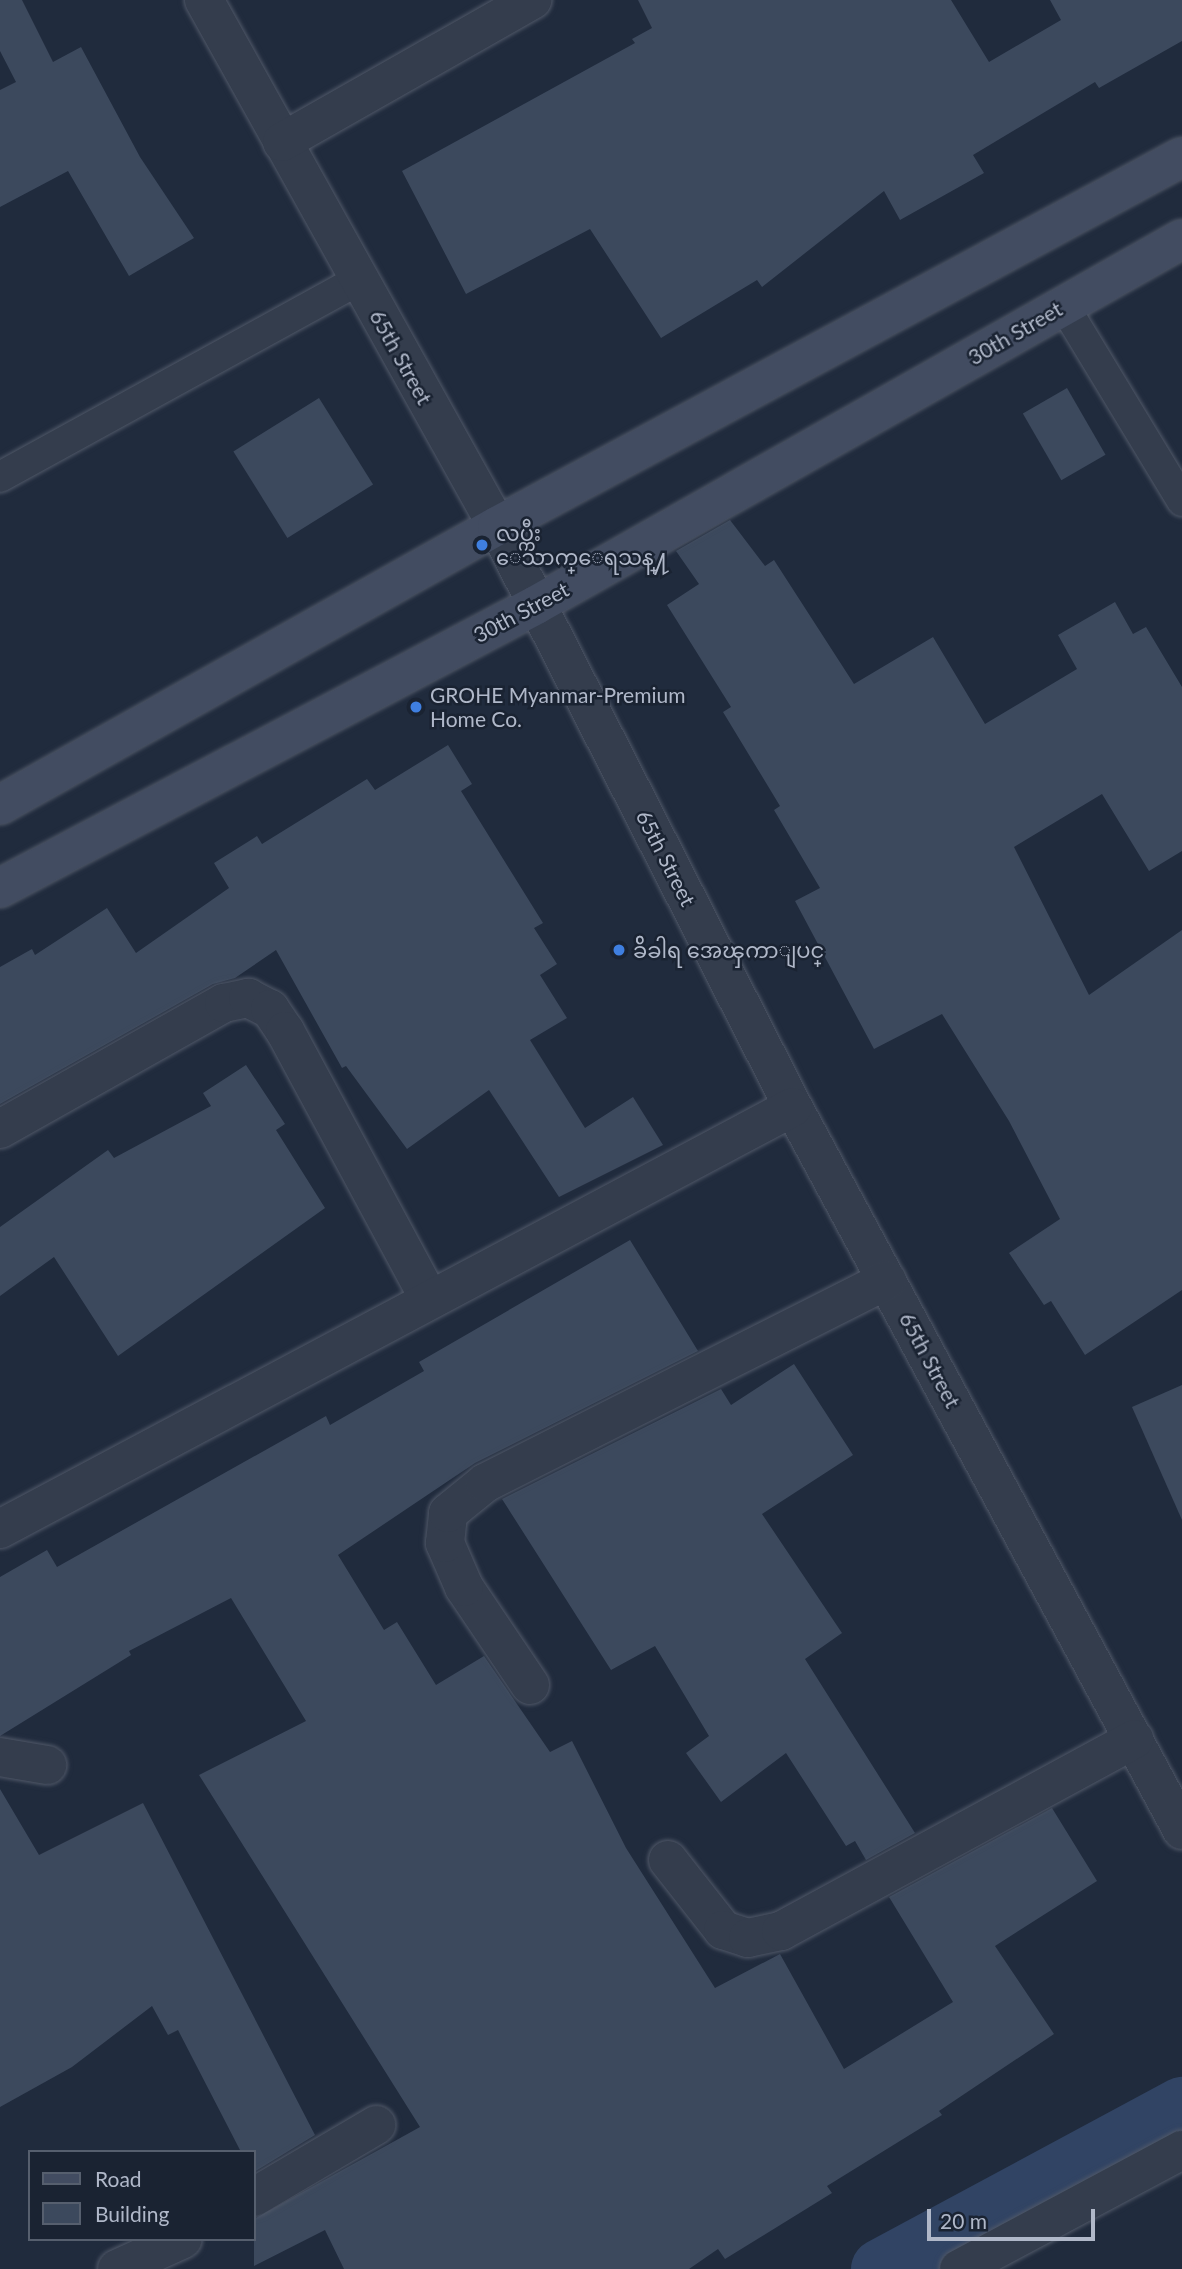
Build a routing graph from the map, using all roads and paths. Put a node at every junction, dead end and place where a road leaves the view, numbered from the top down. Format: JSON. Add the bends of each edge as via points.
{"nodes":[{"id":1,"x":204,"y":0,"type":"edge"},
{"id":2,"x":532,"y":0,"type":"edge"},
{"id":3,"x":282,"y":142,"type":"junction"},
{"id":4,"x":1182,"y":157,"type":"edge"},
{"id":5,"x":1182,"y":239,"type":"edge"},
{"id":6,"x":358,"y":280,"type":"junction"},
{"id":7,"x":1064,"y":306,"type":"junction"},
{"id":8,"x":0,"y":477,"type":"edge"},
{"id":9,"x":1182,"y":502,"type":"edge"},
{"id":10,"x":497,"y":526,"type":"junction"},
{"id":11,"x":537,"y":605,"type":"junction"},
{"id":12,"x":0,"y":805,"type":"edge"},
{"id":13,"x":0,"y":888,"type":"edge"},
{"id":14,"x":793,"y":1107,"type":"junction"},
{"id":15,"x":0,"y":1129,"type":"edge"},
{"id":16,"x":887,"y":1280,"type":"junction"},
{"id":17,"x":428,"y":1297,"type":"junction"},
{"id":18,"x":0,"y":1529,"type":"edge"},
{"id":19,"x":530,"y":1685,"type":"dead end"},
{"id":20,"x":1135,"y":1739,"type":"junction"},
{"id":21,"x":0,"y":1757,"type":"edge"},
{"id":22,"x":47,"y":1765,"type":"dead end"},
{"id":23,"x":1182,"y":1830,"type":"edge"},
{"id":24,"x":668,"y":1860,"type":"dead end"},
{"id":25,"x":376,"y":2125,"type":"dead end"},
{"id":26,"x":1182,"y":2150,"type":"edge"},
{"id":27,"x":256,"y":2196,"type":"edge"},
{"id":28,"x":179,"y":2241,"type":"edge"},
{"id":29,"x":117,"y":2269,"type":"edge"},
{"id":30,"x":959,"y":2269,"type":"edge"}],
"edges":[{"from":1,"to":3,"type":"street","name":"65th Street"},
{"from":2,"to":3,"type":"street"},
{"from":3,"to":6,"type":"street","name":"65th Street"},
{"from":4,"to":10,"type":"main road"},
{"from":5,"to":7,"type":"main road","name":"30th Street"},
{"from":6,"to":8,"type":"lane"},
{"from":6,"to":10,"type":"street","name":"65th Street"},
{"from":7,"to":9,"type":"lane"},
{"from":7,"to":11,"type":"main road","name":"30th Street"},
{"from":10,"to":11,"type":"street","name":"65th Street"},
{"from":10,"to":12,"type":"main road"},
{"from":11,"to":13,"type":"main road","name":"30th Street"},
{"from":11,"to":14,"type":"street","name":"65th Street"},
{"from":14,"to":16,"type":"street","name":"65th Street"},
{"from":14,"to":17,"type":"street"},
{"from":15,"to":17,"type":"street","via":[[224,1003],[248,998],[270,1009],[285,1031]]},
{"from":16,"to":19,"type":"street","via":[[485,1483],[448,1513],[445,1544],[464,1587]]},
{"from":16,"to":20,"type":"street","name":"65th Street"},
{"from":17,"to":18,"type":"street"},
{"from":20,"to":23,"type":"street","name":"65th Street"},
{"from":20,"to":24,"type":"street","via":[[781,1931],[748,1938],[723,1930]]},
{"from":21,"to":22,"type":"street"},
{"from":25,"to":27,"type":"street"},
{"from":26,"to":30,"type":"street"},
{"from":28,"to":29,"type":"street"}]}
